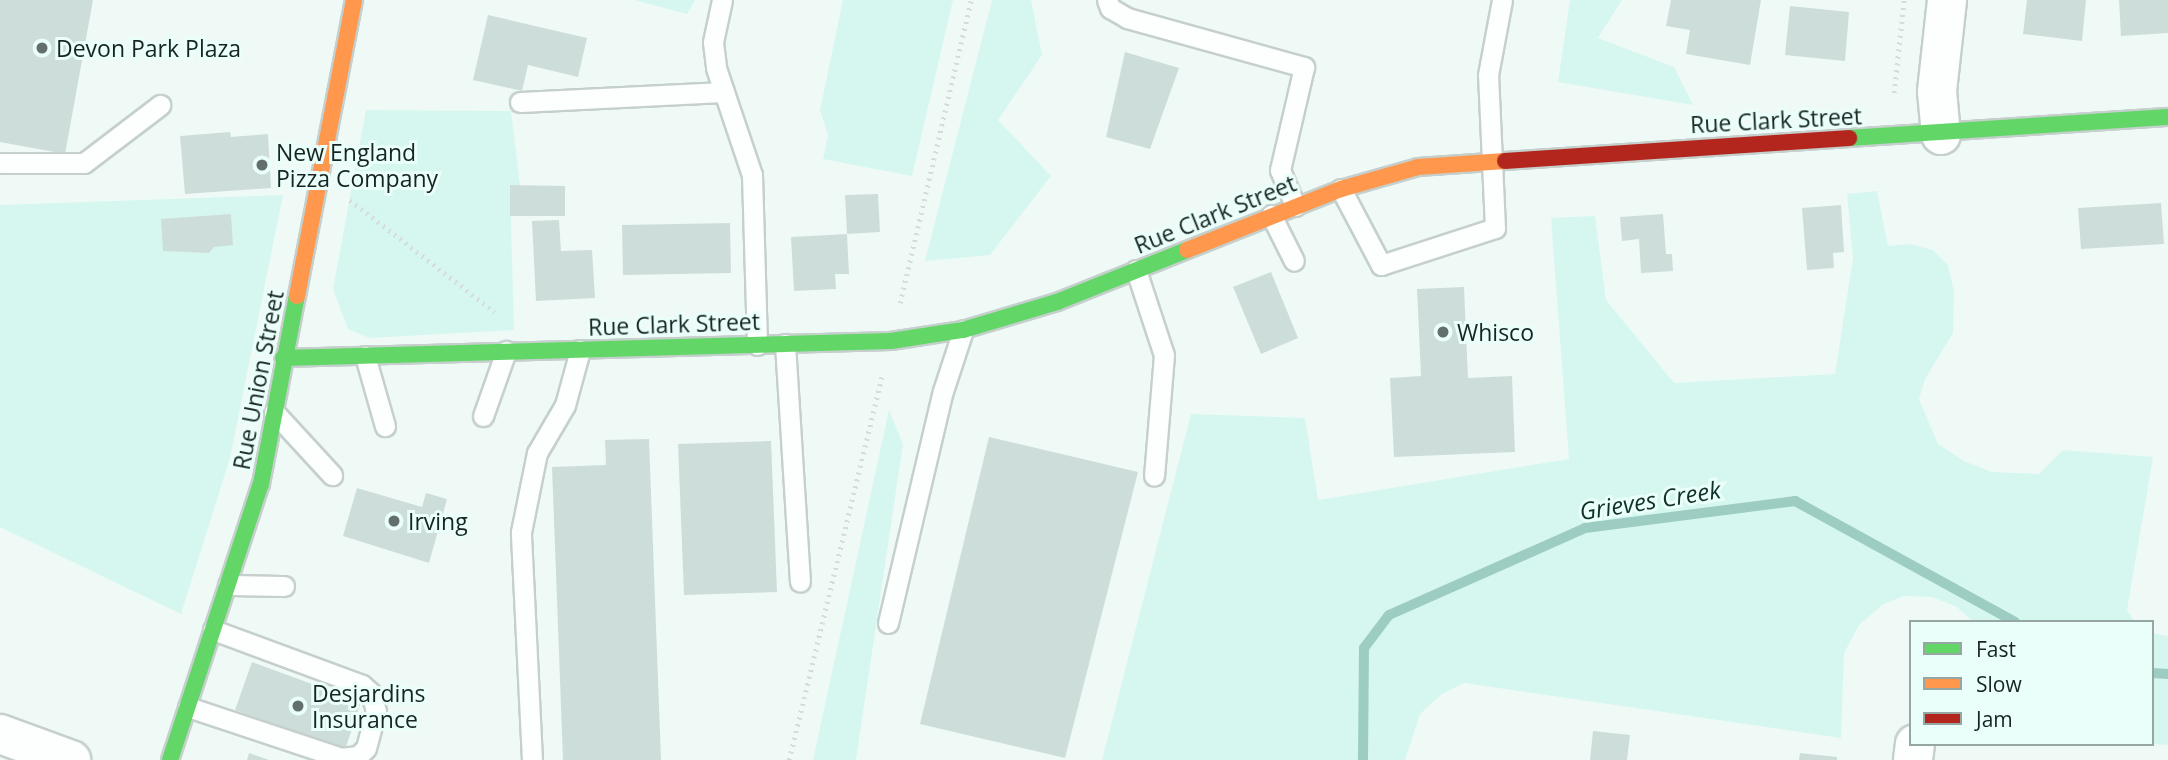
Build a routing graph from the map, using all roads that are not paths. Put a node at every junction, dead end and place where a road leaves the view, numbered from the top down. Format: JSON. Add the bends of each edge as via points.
{"nodes":[{"id":1,"x":354,"y":0,"type":"edge"},
{"id":2,"x":722,"y":0,"type":"edge"},
{"id":3,"x":1107,"y":0,"type":"edge"},
{"id":4,"x":1502,"y":0,"type":"edge"},
{"id":5,"x":1947,"y":0,"type":"edge"},
{"id":6,"x":724,"y":92,"type":"junction"},
{"id":7,"x":520,"y":102,"type":"dead end"},
{"id":8,"x":160,"y":105,"type":"dead end"},
{"id":9,"x":2168,"y":117,"type":"edge"},
{"id":10,"x":1941,"y":135,"type":"junction"},
{"id":11,"x":1494,"y":158,"type":"junction"},
{"id":12,"x":0,"y":163,"type":"edge"},
{"id":13,"x":1341,"y":189,"type":"junction"},
{"id":14,"x":1296,"y":206,"type":"junction"},
{"id":15,"x":1271,"y":215,"type":"junction"},
{"id":16,"x":1294,"y":261,"type":"dead end"},
{"id":17,"x":1136,"y":270,"type":"junction"},
{"id":18,"x":963,"y":330,"type":"junction"},
{"id":19,"x":785,"y":344,"type":"junction"},
{"id":20,"x":757,"y":345,"type":"junction"},
{"id":21,"x":580,"y":349,"type":"junction"},
{"id":22,"x":506,"y":351,"type":"junction"},
{"id":23,"x":365,"y":356,"type":"junction"},
{"id":24,"x":283,"y":358,"type":"junction"},
{"id":25,"x":274,"y":412,"type":"junction"},
{"id":26,"x":483,"y":416,"type":"dead end"},
{"id":27,"x":385,"y":426,"type":"dead end"},
{"id":28,"x":332,"y":475,"type":"dead end"},
{"id":29,"x":1154,"y":476,"type":"dead end"},
{"id":30,"x":800,"y":582,"type":"dead end"},
{"id":31,"x":228,"y":586,"type":"junction"},
{"id":32,"x":284,"y":586,"type":"dead end"},
{"id":33,"x":888,"y":623,"type":"dead end"},
{"id":34,"x":213,"y":630,"type":"junction"},
{"id":35,"x":188,"y":707,"type":"junction"},
{"id":36,"x":0,"y":734,"type":"edge"},
{"id":37,"x":71,"y":760,"type":"edge"},
{"id":38,"x":170,"y":760,"type":"edge"},
{"id":39,"x":532,"y":760,"type":"edge"}],
"edges":[{"from":1,"to":24,"type":"street","name":"Rue Union Street"},
{"from":2,"to":6,"type":"lane","via":[[713,42]]},
{"from":3,"to":14,"type":"lane","via":[[1110,8],[1127,18],[1304,67],[1280,170]]},
{"from":4,"to":11,"type":"lane","via":[[1488,75]]},
{"from":5,"to":10,"type":"street","via":[[1937,91]]},
{"from":6,"to":7,"type":"lane"},
{"from":6,"to":20,"type":"lane","via":[[752,175]]},
{"from":8,"to":12,"type":"lane","via":[[84,163]]},
{"from":9,"to":10,"type":"street","name":"Rue Clark Street"},
{"from":10,"to":11,"type":"street","name":"Rue Clark Street"},
{"from":11,"to":13,"type":"street","name":"Rue Clark Street","via":[[1418,167]]},
{"from":11,"to":13,"type":"lane","via":[[1495,228],[1381,265]]},
{"from":13,"to":14,"type":"street","name":"Rue Clark Street"},
{"from":14,"to":15,"type":"street","name":"Rue Clark Street"},
{"from":15,"to":16,"type":"lane"},
{"from":15,"to":17,"type":"street","name":"Rue Clark Street"},
{"from":17,"to":18,"type":"street","name":"Rue Clark Street","via":[[1057,302]]},
{"from":17,"to":29,"type":"lane","via":[[1164,355]]},
{"from":18,"to":19,"type":"street","name":"Rue Clark Street","via":[[891,341]]},
{"from":18,"to":33,"type":"lane","via":[[943,391]]},
{"from":19,"to":20,"type":"street","name":"Rue Clark Street"},
{"from":19,"to":30,"type":"lane"},
{"from":20,"to":21,"type":"street","name":"Rue Clark Street"},
{"from":21,"to":22,"type":"street","name":"Rue Clark Street"},
{"from":21,"to":39,"type":"lane","via":[[565,405],[537,453],[521,531]]},
{"from":22,"to":23,"type":"street","name":"Rue Clark Street"},
{"from":22,"to":26,"type":"lane"},
{"from":23,"to":24,"type":"street","name":"Rue Clark Street"},
{"from":23,"to":27,"type":"lane"},
{"from":24,"to":25,"type":"street","name":"Rue Union Street"},
{"from":25,"to":28,"type":"lane"},
{"from":25,"to":31,"type":"street","name":"Rue Union Street","via":[[261,484]]},
{"from":31,"to":32,"type":"lane"},
{"from":31,"to":34,"type":"street","name":"Rue Union Street"},
{"from":34,"to":35,"type":"street","name":"Rue Union Street"},
{"from":34,"to":35,"type":"lane","via":[[362,685],[371,693],[376,711],[366,748],[358,756],[341,758]]},
{"from":35,"to":38,"type":"street","name":"Rue Union Street"},
{"from":36,"to":37,"type":"street"}]}
